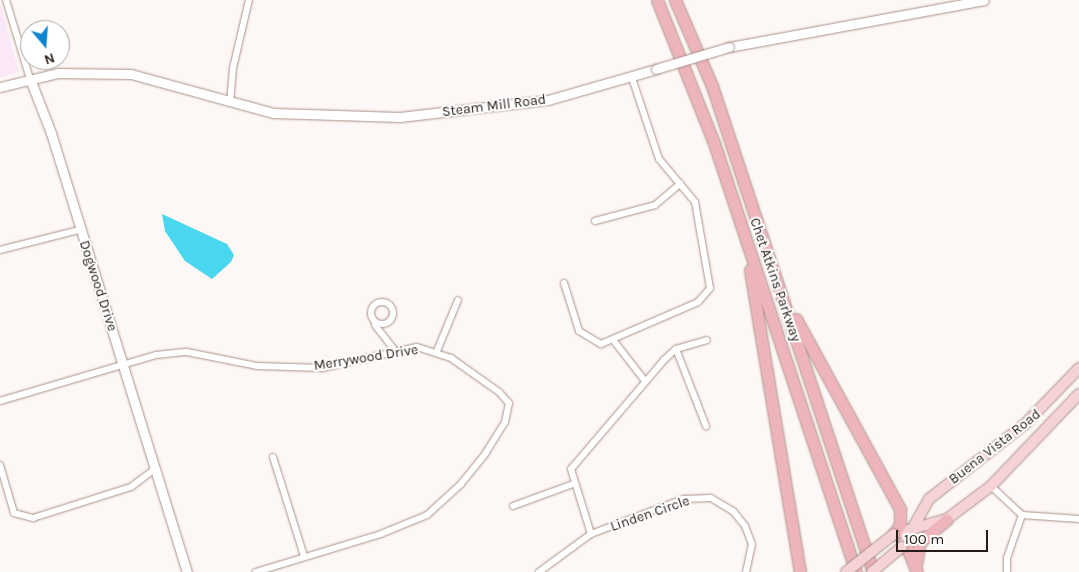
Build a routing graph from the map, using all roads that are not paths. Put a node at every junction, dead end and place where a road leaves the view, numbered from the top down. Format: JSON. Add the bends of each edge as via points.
{"nodes":[{"id":1,"x":6,"y":0,"type":"edge"},
{"id":2,"x":658,"y":0,"type":"edge"},
{"id":3,"x":675,"y":0,"type":"edge"},
{"id":4,"x":984,"y":0,"type":"edge"},
{"id":5,"x":246,"y":1,"type":"edge"},
{"id":6,"x":937,"y":3,"type":"edge"},
{"id":7,"x":632,"y":78,"type":"junction"},
{"id":8,"x":30,"y":79,"type":"junction"},
{"id":9,"x":0,"y":87,"type":"edge"},
{"id":10,"x":230,"y":103,"type":"junction"},
{"id":11,"x":680,"y":184,"type":"junction"},
{"id":12,"x":757,"y":219,"type":"junction"},
{"id":13,"x":595,"y":222,"type":"dead end"},
{"id":14,"x":79,"y":230,"type":"junction"},
{"id":15,"x":744,"y":236,"type":"junction"},
{"id":16,"x":0,"y":250,"type":"edge"},
{"id":17,"x":564,"y":283,"type":"dead end"},
{"id":18,"x":458,"y":300,"type":"dead end"},
{"id":19,"x":375,"y":325,"type":"dead end"},
{"id":20,"x":707,"y":340,"type":"dead end"},
{"id":21,"x":614,"y":341,"type":"junction"},
{"id":22,"x":676,"y":349,"type":"junction"},
{"id":23,"x":437,"y":351,"type":"junction"},
{"id":24,"x":396,"y":352,"type":"junction"},
{"id":25,"x":124,"y":365,"type":"junction"},
{"id":26,"x":1079,"y":368,"type":"edge"},
{"id":27,"x":645,"y":381,"type":"junction"},
{"id":28,"x":1079,"y":394,"type":"edge"},
{"id":29,"x":0,"y":401,"type":"edge"},
{"id":30,"x":706,"y":426,"type":"dead end"},
{"id":31,"x":273,"y":456,"type":"dead end"},
{"id":32,"x":0,"y":465,"type":"edge"},
{"id":33,"x":156,"y":469,"type":"junction"},
{"id":34,"x":573,"y":484,"type":"junction"},
{"id":35,"x":991,"y":486,"type":"junction"},
{"id":36,"x":513,"y":506,"type":"dead end"},
{"id":37,"x":1022,"y":515,"type":"junction"},
{"id":38,"x":947,"y":519,"type":"junction"},
{"id":39,"x":1079,"y":519,"type":"edge"},
{"id":40,"x":914,"y":526,"type":"junction"},
{"id":41,"x":592,"y":534,"type":"junction"},
{"id":42,"x":894,"y":534,"type":"junction"},
{"id":43,"x":902,"y":547,"type":"junction"},
{"id":44,"x":304,"y":556,"type":"junction"},
{"id":45,"x":916,"y":568,"type":"edge"},
{"id":46,"x":188,"y":572,"type":"edge"},
{"id":47,"x":256,"y":572,"type":"edge"},
{"id":48,"x":538,"y":572,"type":"edge"},
{"id":49,"x":746,"y":572,"type":"edge"},
{"id":50,"x":800,"y":572,"type":"edge"},
{"id":51,"x":846,"y":572,"type":"edge"},
{"id":52,"x":856,"y":572,"type":"edge"},
{"id":53,"x":873,"y":572,"type":"edge"},
{"id":54,"x":1007,"y":572,"type":"edge"}],
"edges":[{"from":1,"to":8,"type":"street","name":"Dogwood Drive"},
{"from":2,"to":15,"type":"highway","name":"Chet Atkins Parkway","via":[[687,69]]},
{"from":3,"to":12,"type":"highway","name":"Chet Atkins Parkway","via":[[712,86]]},
{"from":4,"to":6,"type":"street","name":"Steam Mill Road"},
{"from":5,"to":10,"type":"street"},
{"from":6,"to":7,"type":"street","name":"Steam Mill Road","bridge":true,"via":[[729,47]]},
{"from":7,"to":10,"type":"street","name":"Steam Mill Road","via":[[543,101],[400,117],[274,113]]},
{"from":7,"to":11,"type":"street","via":[[659,159]]},
{"from":8,"to":9,"type":"street","name":"Steam Mill Road"},
{"from":8,"to":10,"type":"street","name":"Steam Mill Road","via":[[86,71],[131,74]]},
{"from":8,"to":14,"type":"street","name":"Dogwood Drive"},
{"from":11,"to":13,"type":"street","via":[[655,204]]},
{"from":11,"to":21,"type":"street","via":[[695,202],[710,288],[698,302]]},
{"from":12,"to":42,"type":"highway","via":[[797,320],[900,509],[900,524]]},
{"from":12,"to":53,"type":"highway","name":"Chet Atkins Parkway"},
{"from":14,"to":16,"type":"street"},
{"from":14,"to":25,"type":"street","name":"Dogwood Drive"},
{"from":15,"to":50,"type":"highway"},
{"from":15,"to":52,"type":"highway","name":"Chet Atkins Parkway"},
{"from":17,"to":21,"type":"street","via":[[579,331],[601,344]]},
{"from":18,"to":23,"type":"street"},
{"from":19,"to":24,"type":"street"},
{"from":20,"to":22,"type":"street"},
{"from":21,"to":27,"type":"street"},
{"from":22,"to":27,"type":"street"},
{"from":22,"to":30,"type":"street"},
{"from":23,"to":24,"type":"street","name":"Merrywood Drive","via":[[417,347]]},
{"from":23,"to":44,"type":"street","name":"Merrywood Drive","via":[[474,372],[508,404],[505,422],[461,484],[415,521]]},
{"from":24,"to":25,"type":"street","name":"Merrywood Drive","via":[[322,368],[257,366],[187,352]]},
{"from":25,"to":29,"type":"street","name":"Merrywood Drive"},
{"from":25,"to":33,"type":"street","name":"Dogwood Drive"},
{"from":26,"to":40,"type":"main road","name":"Buena Vista Road","via":[[1026,424],[929,499]]},
{"from":27,"to":34,"type":"street","via":[[590,442],[571,469]]},
{"from":28,"to":35,"type":"main road","name":"Buena Vista Road"},
{"from":31,"to":44,"type":"street"},
{"from":32,"to":33,"type":"street","via":[[14,513],[33,518],[131,487]]},
{"from":33,"to":46,"type":"street","name":"Dogwood Drive"},
{"from":34,"to":36,"type":"street"},
{"from":34,"to":41,"type":"street"},
{"from":35,"to":37,"type":"street"},
{"from":35,"to":38,"type":"main road","name":"Buena Vista Road"},
{"from":37,"to":39,"type":"street"},
{"from":37,"to":54,"type":"street","via":[[1007,558]]},
{"from":38,"to":40,"type":"main road","name":"Buena Vista Road"},
{"from":38,"to":45,"type":"highway","via":[[920,542]]},
{"from":40,"to":42,"type":"main road","name":"Buena Vista Road"},
{"from":40,"to":43,"type":"main road","name":"Buena Vista Road"},
{"from":41,"to":48,"type":"street","name":"Linden Circle"},
{"from":41,"to":49,"type":"street","name":"Linden Circle","via":[[683,499],[711,498],[734,511],[745,526],[752,544]]},
{"from":42,"to":51,"type":"main road","name":"Buena Vista Road","bridge":true},
{"from":43,"to":45,"type":"highway"},
{"from":43,"to":53,"type":"main road","name":"Buena Vista Road","bridge":true},
{"from":44,"to":47,"type":"street"}]}
